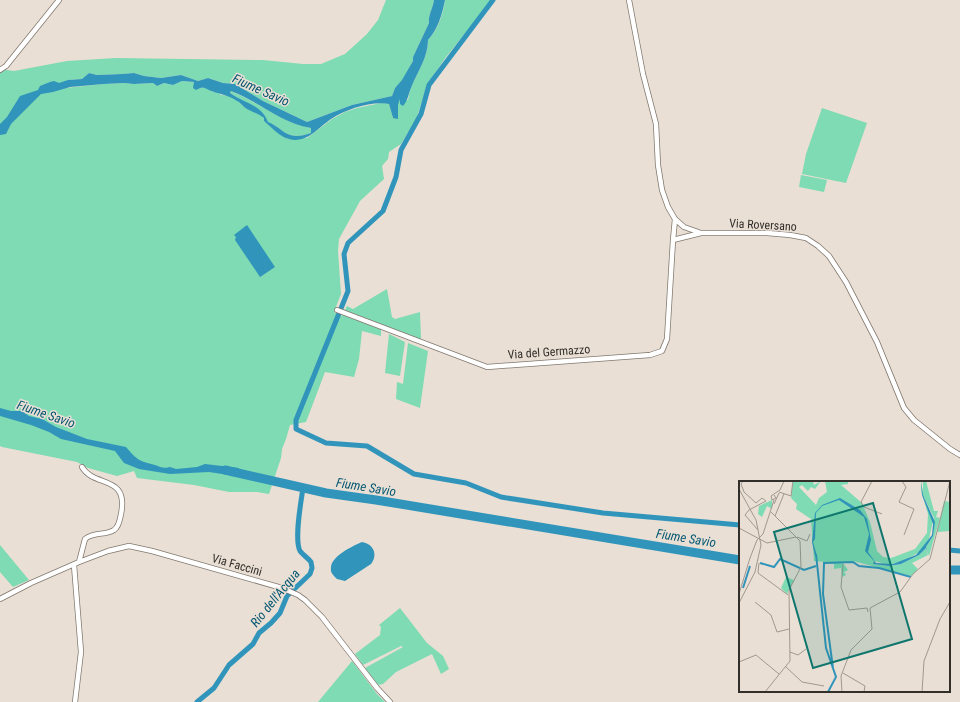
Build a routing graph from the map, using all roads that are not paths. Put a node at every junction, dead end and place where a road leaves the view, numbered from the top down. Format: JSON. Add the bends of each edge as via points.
{"nodes":[{"id":1,"x":59,"y":0,"type":"edge"},
{"id":2,"x":629,"y":0,"type":"edge"},
{"id":3,"x":0,"y":70,"type":"edge"},
{"id":4,"x":675,"y":219,"type":"junction"},
{"id":5,"x":702,"y":233,"type":"junction"},
{"id":6,"x":673,"y":240,"type":"junction"},
{"id":7,"x":336,"y":310,"type":"dead end"},
{"id":8,"x":960,"y":455,"type":"edge"},
{"id":9,"x":82,"y":467,"type":"dead end"},
{"id":10,"x":79,"y":562,"type":"junction"},
{"id":11,"x":74,"y":564,"type":"junction"},
{"id":12,"x":0,"y":599,"type":"edge"},
{"id":13,"x":75,"y":702,"type":"edge"},
{"id":14,"x":390,"y":702,"type":"edge"}],
"edges":[{"from":1,"to":3,"type":"street","via":[[6,66]]},
{"from":2,"to":4,"type":"street","via":[[643,74],[656,124],[662,190]]},
{"from":4,"to":5,"type":"street","name":"Via Roversano","via":[[684,227]]},
{"from":4,"to":6,"type":"street","name":"Via del Germazzo"},
{"from":5,"to":6,"type":"street"},
{"from":5,"to":8,"type":"street","name":"Via Roversano","via":[[790,235],[806,238],[818,246],[829,256],[846,282],[877,342],[904,408],[914,420]]},
{"from":6,"to":7,"type":"street","name":"Via del Germazzo","via":[[667,339],[662,351],[650,355],[487,367]]},
{"from":9,"to":10,"type":"street","via":[[85,472],[114,486],[121,493],[123,503],[117,527],[113,531],[90,535],[84,539]]},
{"from":10,"to":11,"type":"street","name":"Via Faccini"},
{"from":10,"to":14,"type":"street","name":"Via Faccini","via":[[129,546],[287,590],[306,600],[322,617]]},
{"from":11,"to":12,"type":"street","name":"Via Faccini"},
{"from":11,"to":13,"type":"street","via":[[81,652]]}]}
